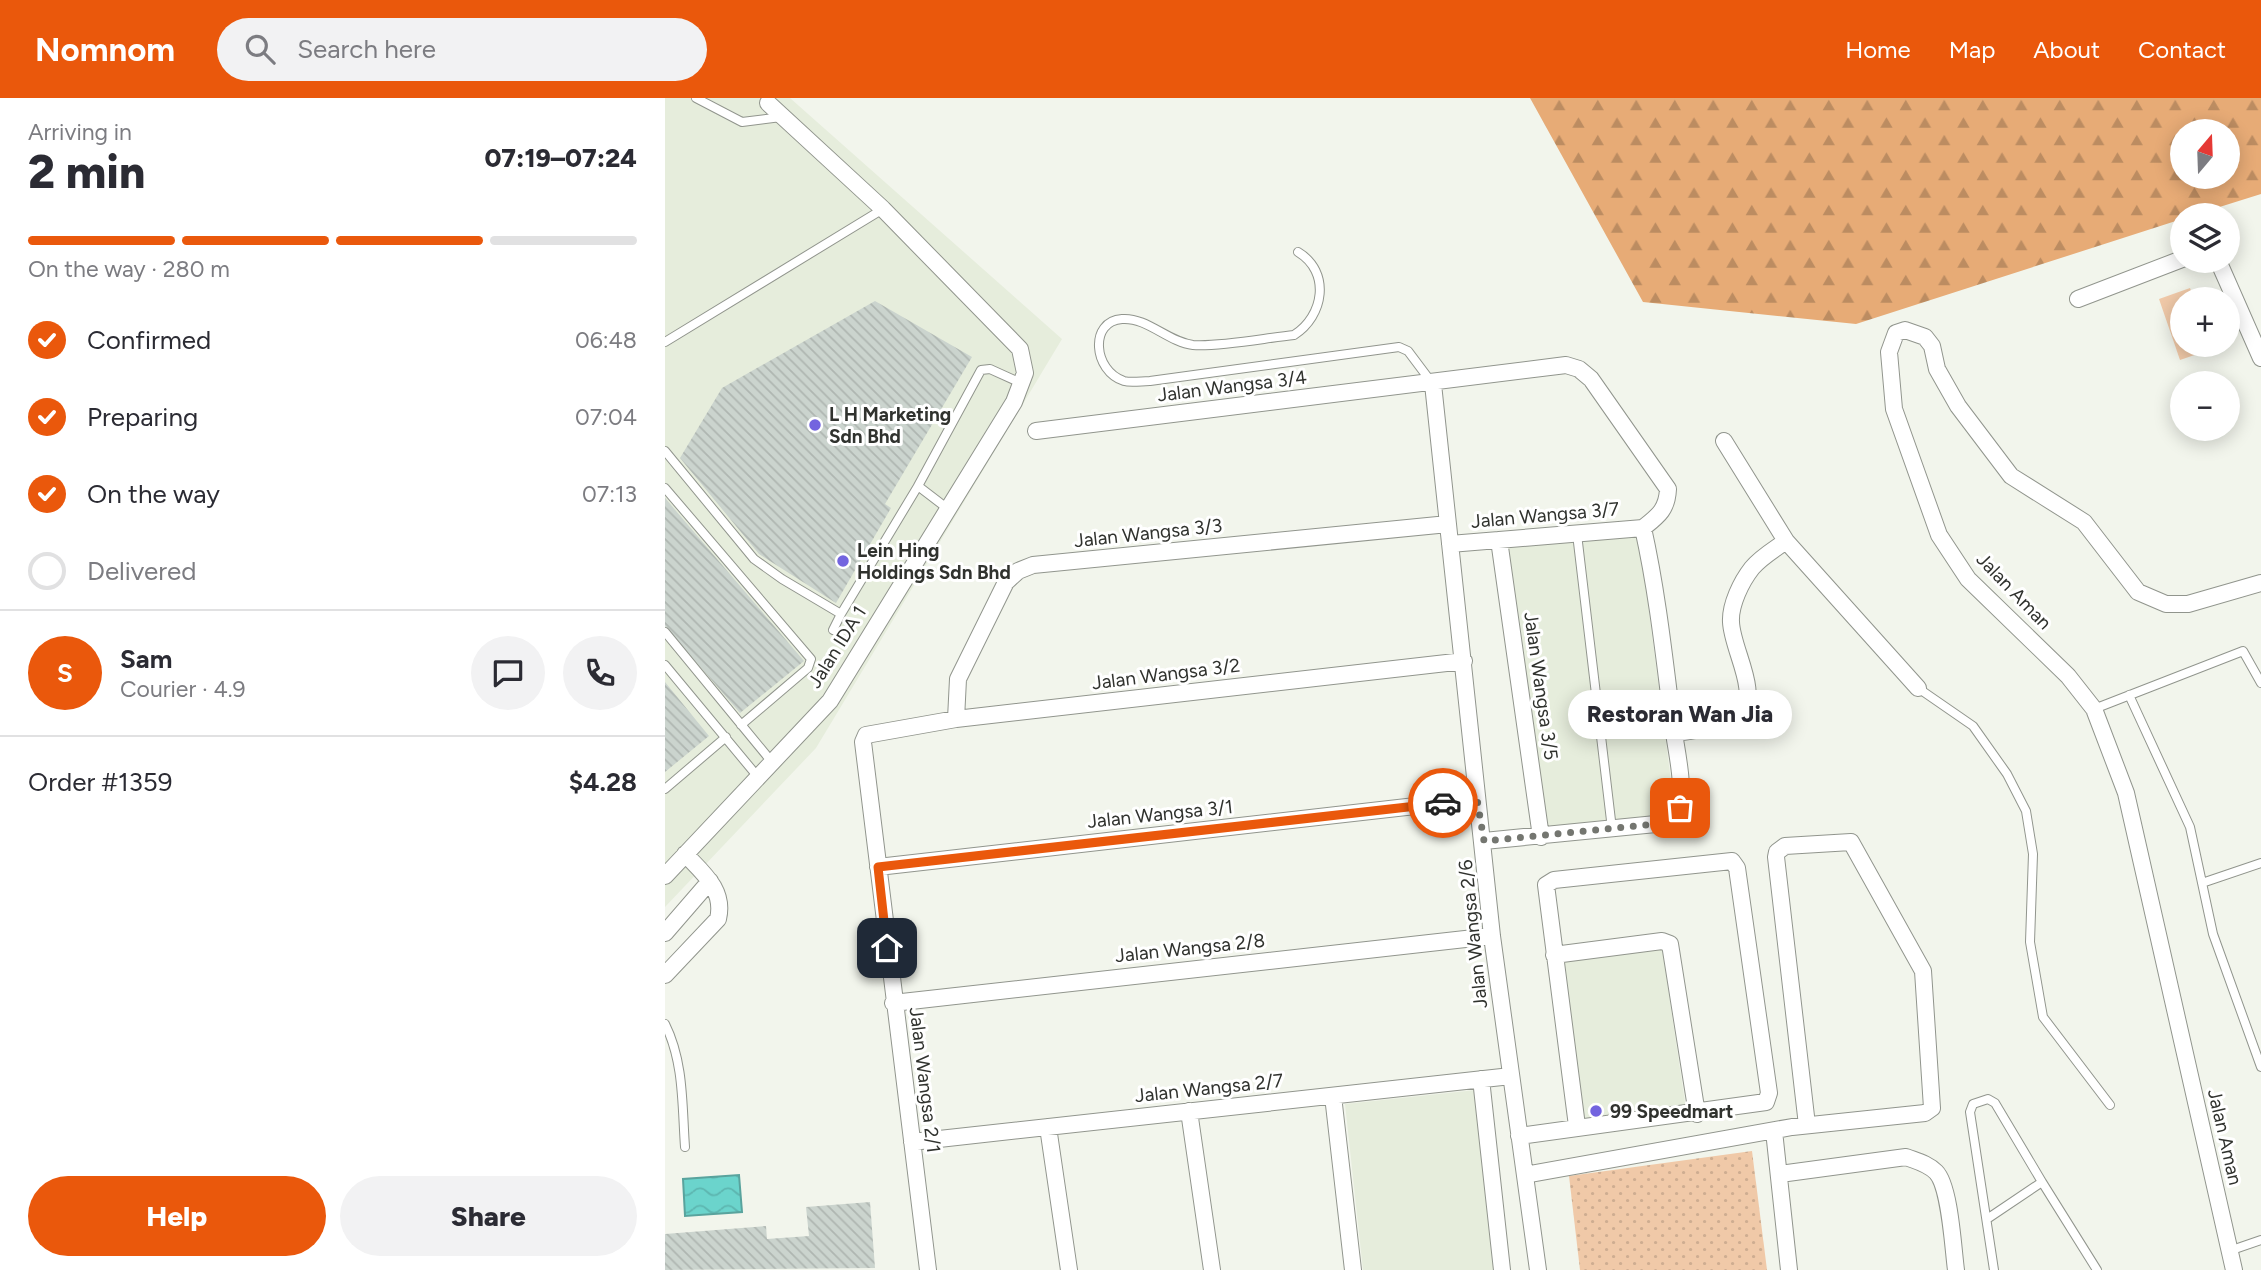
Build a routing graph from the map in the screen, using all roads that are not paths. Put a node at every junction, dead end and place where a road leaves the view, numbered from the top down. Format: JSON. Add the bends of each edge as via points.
{"nodes":[{"id":1,"x":696,"y":98,"type":"edge"},
{"id":2,"x":768,"y":103,"type":"dead end"},
{"id":3,"x":782,"y":116,"type":"junction"},
{"id":4,"x":883,"y":209,"type":"junction"},
{"id":5,"x":1298,"y":252,"type":"dead end"},
{"id":6,"x":2170,"y":264,"type":"edge"},
{"id":7,"x":2224,"y":273,"type":"edge"},
{"id":8,"x":2078,"y":299,"type":"dead end"},
{"id":9,"x":665,"y":342,"type":"edge"},
{"id":10,"x":2261,"y":358,"type":"edge"},
{"id":11,"x":1023,"y":384,"type":"junction"},
{"id":12,"x":1433,"y":384,"type":"junction"},
{"id":13,"x":1036,"y":431,"type":"dead end"},
{"id":14,"x":1724,"y":441,"type":"dead end"},
{"id":15,"x":665,"y":451,"type":"edge"},
{"id":16,"x":918,"y":486,"type":"junction"},
{"id":17,"x":665,"y":488,"type":"edge"},
{"id":18,"x":948,"y":509,"type":"junction"},
{"id":19,"x":1448,"y":524,"type":"junction"},
{"id":20,"x":1643,"y":528,"type":"junction"},
{"id":21,"x":1577,"y":534,"type":"junction"},
{"id":22,"x":1499,"y":540,"type":"junction"},
{"id":23,"x":1786,"y":541,"type":"junction"},
{"id":24,"x":1450,"y":544,"type":"junction"},
{"id":25,"x":2261,"y":583,"type":"edge"},
{"id":26,"x":841,"y":614,"type":"junction"},
{"id":27,"x":833,"y":630,"type":"dead end"},
{"id":28,"x":665,"y":632,"type":"edge"},
{"id":29,"x":1464,"y":661,"type":"junction"},
{"id":30,"x":665,"y":665,"type":"edge"},
{"id":31,"x":2261,"y":683,"type":"edge"},
{"id":32,"x":1918,"y":688,"type":"joint"},
{"id":33,"x":2129,"y":695,"type":"junction"},
{"id":34,"x":2094,"y":709,"type":"junction"},
{"id":35,"x":956,"y":719,"type":"junction"},
{"id":36,"x":741,"y":725,"type":"junction"},
{"id":37,"x":872,"y":732,"type":"joint"},
{"id":38,"x":1674,"y":734,"type":"junction"},
{"id":39,"x":726,"y":737,"type":"junction"},
{"id":40,"x":772,"y":762,"type":"junction"},
{"id":41,"x":758,"y":777,"type":"junction"},
{"id":42,"x":665,"y":789,"type":"edge"},
{"id":43,"x":1477,"y":799,"type":"junction"},
{"id":44,"x":1612,"y":829,"type":"junction"},
{"id":45,"x":1541,"y":837,"type":"junction"},
{"id":46,"x":1484,"y":841,"type":"junction"},
{"id":47,"x":685,"y":854,"type":"junction"},
{"id":48,"x":2261,"y":863,"type":"edge"},
{"id":49,"x":878,"y":867,"type":"junction"},
{"id":50,"x":665,"y":876,"type":"edge"},
{"id":51,"x":710,"y":881,"type":"junction"},
{"id":52,"x":2202,"y":883,"type":"junction"},
{"id":53,"x":665,"y":933,"type":"edge"},
{"id":54,"x":1492,"y":936,"type":"junction"},
{"id":55,"x":1555,"y":955,"type":"junction"},
{"id":56,"x":665,"y":975,"type":"edge"},
{"id":57,"x":894,"y":1003,"type":"junction"},
{"id":58,"x":665,"y":1024,"type":"edge"},
{"id":59,"x":2258,"y":1056,"type":"edge"},
{"id":60,"x":2261,"y":1067,"type":"edge"},
{"id":61,"x":1511,"y":1076,"type":"junction"},
{"id":62,"x":1481,"y":1079,"type":"junction"},
{"id":63,"x":1333,"y":1096,"type":"junction"},
{"id":64,"x":2110,"y":1105,"type":"dead end"},
{"id":65,"x":1189,"y":1111,"type":"junction"},
{"id":66,"x":1697,"y":1114,"type":"junction"},
{"id":67,"x":1807,"y":1125,"type":"junction"},
{"id":68,"x":1577,"y":1126,"type":"junction"},
{"id":69,"x":1048,"y":1127,"type":"junction"},
{"id":70,"x":1774,"y":1131,"type":"junction"},
{"id":71,"x":1519,"y":1136,"type":"junction"},
{"id":72,"x":912,"y":1142,"type":"junction"},
{"id":73,"x":685,"y":1147,"type":"dead end"},
{"id":74,"x":1780,"y":1174,"type":"junction"},
{"id":75,"x":1525,"y":1175,"type":"junction"},
{"id":76,"x":2042,"y":1182,"type":"junction"},
{"id":77,"x":1987,"y":1219,"type":"junction"},
{"id":78,"x":2261,"y":1241,"type":"edge"},
{"id":79,"x":2229,"y":1251,"type":"junction"},
{"id":80,"x":929,"y":1270,"type":"edge"},
{"id":81,"x":1069,"y":1270,"type":"edge"},
{"id":82,"x":1212,"y":1270,"type":"edge"},
{"id":83,"x":1353,"y":1270,"type":"edge"},
{"id":84,"x":1502,"y":1270,"type":"edge"},
{"id":85,"x":1538,"y":1270,"type":"edge"},
{"id":86,"x":1789,"y":1270,"type":"edge"},
{"id":87,"x":1956,"y":1270,"type":"edge"},
{"id":88,"x":1994,"y":1270,"type":"edge"},
{"id":89,"x":2097,"y":1270,"type":"edge"},
{"id":90,"x":2234,"y":1270,"type":"edge"}],
"edges":[{"from":1,"to":3,"type":"lane","via":[[742,122]]},
{"from":2,"to":3,"type":"street"},
{"from":3,"to":4,"type":"street"},
{"from":4,"to":9,"type":"lane"},
{"from":4,"to":11,"type":"street","via":[[1020,349]]},
{"from":5,"to":12,"type":"lane","via":[[1314,265],[1320,288],[1314,315],[1306,328],[1294,335],[1193,345],[1121,319],[1108,325],[1101,336],[1101,364],[1125,382],[1150,381],[1402,348]]},
{"from":6,"to":8,"type":"street"},
{"from":7,"to":10,"type":"street"},
{"from":11,"to":16,"type":"lane","via":[[990,369],[981,370]]},
{"from":11,"to":18,"type":"street","name":"Jalan IDA 1"},
{"from":12,"to":13,"type":"street","name":"Jalan Wangsa 3/4"},
{"from":12,"to":19,"type":"street","name":"Jalan Wangsa 2/6"},
{"from":12,"to":20,"type":"street","name":"Jalan Wangsa 3/4","via":[[1566,365],[1579,369],[1599,390],[1668,489],[1661,514]]},
{"from":14,"to":23,"type":"street"},
{"from":15,"to":26,"type":"lane","via":[[754,559]]},
{"from":16,"to":18,"type":"lane"},
{"from":16,"to":26,"type":"lane"},
{"from":17,"to":36,"type":"lane","via":[[811,659],[808,668]]},
{"from":18,"to":40,"type":"street","name":"Jalan IDA 1","via":[[830,701]]},
{"from":19,"to":24,"type":"street","name":"Jalan Wangsa 2/6"},
{"from":19,"to":35,"type":"street","name":"Jalan Wangsa 3/3","via":[[1034,565],[1017,571],[1006,582],[958,679]]},
{"from":20,"to":21,"type":"street","name":"Jalan Wangsa 3/7"},
{"from":20,"to":38,"type":"street"},
{"from":21,"to":22,"type":"street","name":"Jalan Wangsa 3/7"},
{"from":21,"to":44,"type":"lane"},
{"from":22,"to":24,"type":"street","name":"Jalan Wangsa 3/7"},
{"from":22,"to":45,"type":"street","name":"Jalan Wangsa 3/5"},
{"from":23,"to":32,"type":"street"},
{"from":23,"to":38,"type":"street","via":[[1754,565],[1739,590],[1730,619],[1750,694],[1748,705],[1729,722]]},
{"from":24,"to":29,"type":"street","name":"Jalan Wangsa 2/6"},
{"from":25,"to":34,"type":"street","name":"Jalan Aman","via":[[2187,604],[2166,604],[2138,592],[2084,522],[2011,476],[1958,406],[1925,337],[1905,330],[1896,333],[1889,352],[1894,410],[1939,535],[1968,579],[2068,676]]},
{"from":26,"to":27,"type":"lane"},
{"from":28,"to":36,"type":"lane"},
{"from":29,"to":35,"type":"street","name":"Jalan Wangsa 3/2"},
{"from":29,"to":43,"type":"street","name":"Jalan Wangsa 2/6"},
{"from":30,"to":39,"type":"lane"},
{"from":31,"to":33,"type":"lane","via":[[2243,651]]},
{"from":32,"to":64,"type":"lane","via":[[1973,726],[2026,811],[2033,855],[2030,942],[2043,1017]]},
{"from":33,"to":34,"type":"lane"},
{"from":33,"to":52,"type":"lane","via":[[2190,827]]},
{"from":34,"to":79,"type":"street","name":"Jalan Aman","via":[[2126,793]]},
{"from":35,"to":37,"type":"street","name":"Jalan Wangsa 3/2"},
{"from":36,"to":40,"type":"lane"},
{"from":37,"to":49,"type":"street","name":"Jalan Wangsa 2/1","via":[[863,742]]},
{"from":38,"to":44,"type":"street","via":[[1681,799],[1678,815],[1666,823]]},
{"from":39,"to":41,"type":"lane"},
{"from":39,"to":42,"type":"lane"},
{"from":40,"to":41,"type":"street","name":"Jalan IDA 1"},
{"from":41,"to":47,"type":"street","name":"Jalan IDA 1"},
{"from":43,"to":46,"type":"street","name":"Jalan Wangsa 2/6"},
{"from":43,"to":49,"type":"street","name":"Jalan Wangsa 3/1"},
{"from":44,"to":45,"type":"street"},
{"from":45,"to":46,"type":"street"},
{"from":46,"to":54,"type":"street","name":"Jalan Wangsa 2/6"},
{"from":47,"to":50,"type":"street","name":"Jalan IDA 1"},
{"from":47,"to":51,"type":"street"},
{"from":48,"to":52,"type":"lane"},
{"from":49,"to":57,"type":"street","name":"Jalan Wangsa 2/1"},
{"from":51,"to":53,"type":"street"},
{"from":51,"to":56,"type":"street","via":[[719,896],[718,919]]},
{"from":52,"to":59,"type":"lane","via":[[2213,934]]},
{"from":54,"to":57,"type":"street","name":"Jalan Wangsa 2/8"},
{"from":54,"to":61,"type":"street","name":"Jalan Wangsa 2/6"},
{"from":55,"to":66,"type":"street","via":[[1661,941],[1670,944]]},
{"from":55,"to":66,"type":"street","via":[[1546,890],[1549,882],[1727,860],[1735,864],[1769,1098],[1762,1104]]},
{"from":55,"to":68,"type":"street"},
{"from":57,"to":72,"type":"street","name":"Jalan Wangsa 2/1"},
{"from":58,"to":73,"type":"lane","via":[[680,1068]]},
{"from":59,"to":60,"type":"lane"},
{"from":61,"to":62,"type":"street","name":"Jalan Wangsa 2/7"},
{"from":61,"to":71,"type":"street","name":"Jalan Wangsa 2/6"},
{"from":62,"to":63,"type":"street","name":"Jalan Wangsa 2/7"},
{"from":62,"to":84,"type":"street"},
{"from":63,"to":65,"type":"street","name":"Jalan Wangsa 2/7"},
{"from":63,"to":83,"type":"street"},
{"from":65,"to":69,"type":"street","name":"Jalan Wangsa 2/7"},
{"from":65,"to":82,"type":"street"},
{"from":66,"to":68,"type":"street"},
{"from":67,"to":67,"type":"street","via":[[1776,857],[1785,846],[1851,842],[1923,971],[1933,1102],[1925,1113]]},
{"from":67,"to":70,"type":"street"},
{"from":68,"to":71,"type":"street"},
{"from":69,"to":72,"type":"street","name":"Jalan Wangsa 2/7"},
{"from":69,"to":81,"type":"street"},
{"from":70,"to":74,"type":"street"},
{"from":70,"to":75,"type":"street"},
{"from":71,"to":75,"type":"street","name":"Jalan Wangsa 2/6"},
{"from":72,"to":80,"type":"street","name":"Jalan Wangsa 2/1"},
{"from":74,"to":86,"type":"street"},
{"from":74,"to":87,"type":"street","via":[[1906,1157],[1925,1164],[1938,1173],[1944,1187]]},
{"from":75,"to":85,"type":"street","name":"Jalan Wangsa 2/6"},
{"from":76,"to":77,"type":"lane"},
{"from":76,"to":77,"type":"lane","via":[[1995,1103],[1989,1099],[1973,1104],[1970,1112]]},
{"from":76,"to":89,"type":"lane"},
{"from":77,"to":88,"type":"lane"},
{"from":78,"to":79,"type":"lane"},
{"from":79,"to":90,"type":"street","name":"Jalan Aman"}]}
